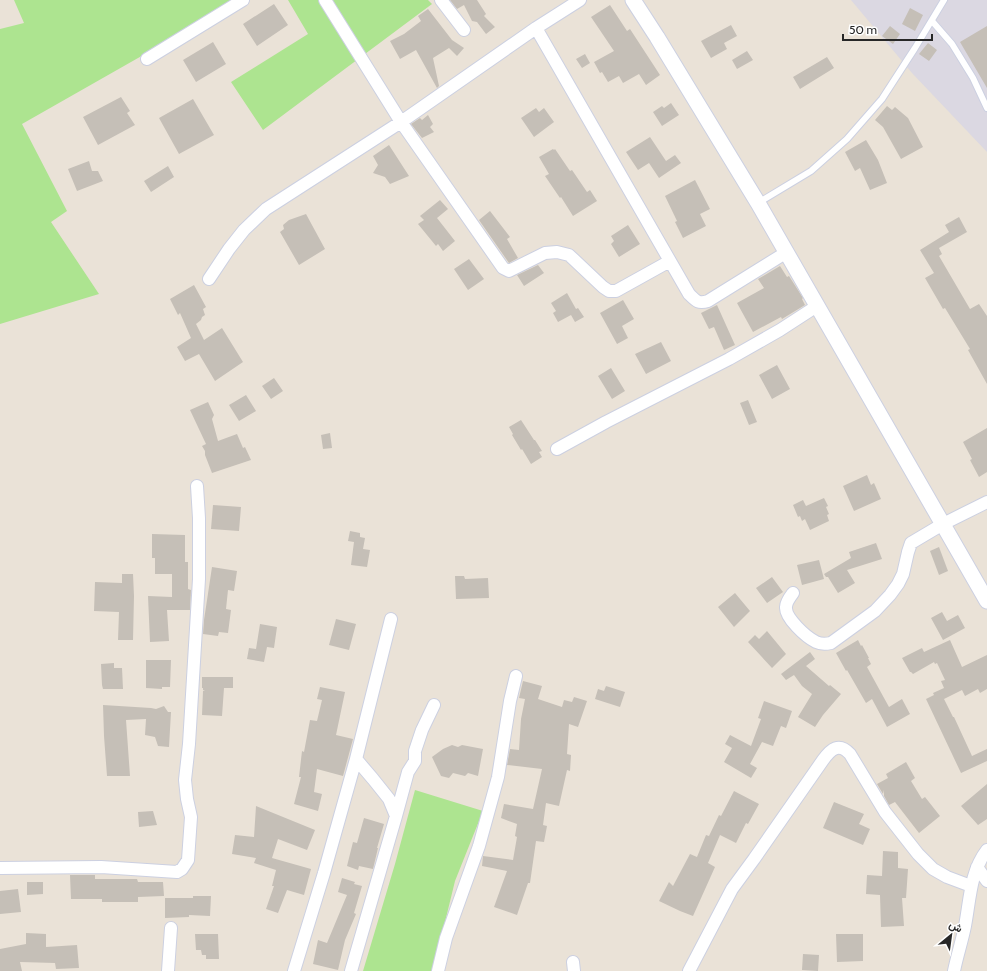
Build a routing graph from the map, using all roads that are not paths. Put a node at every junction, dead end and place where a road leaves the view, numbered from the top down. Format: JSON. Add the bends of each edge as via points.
{"nodes":[{"id":1,"x":243,"y":0,"type":"edge"},
{"id":2,"x":325,"y":0,"type":"edge"},
{"id":3,"x":441,"y":0,"type":"edge"},
{"id":4,"x":580,"y":0,"type":"edge"},
{"id":5,"x":633,"y":0,"type":"edge"},
{"id":6,"x":944,"y":0,"type":"edge"},
{"id":7,"x":932,"y":21,"type":"junction"},
{"id":8,"x":536,"y":28,"type":"junction"},
{"id":9,"x":464,"y":30,"type":"dead end"},
{"id":10,"x":146,"y":59,"type":"dead end"},
{"id":11,"x":987,"y":108,"type":"edge"},
{"id":12,"x":401,"y":122,"type":"junction"},
{"id":13,"x":758,"y":203,"type":"junction"},
{"id":14,"x":787,"y":252,"type":"junction"},
{"id":15,"x":670,"y":261,"type":"junction"},
{"id":16,"x":209,"y":279,"type":"dead end"},
{"id":17,"x":817,"y":306,"type":"junction"},
{"id":18,"x":557,"y":449,"type":"dead end"},
{"id":19,"x":196,"y":486,"type":"dead end"},
{"id":20,"x":987,"y":502,"type":"edge"},
{"id":21,"x":943,"y":524,"type":"junction"},
{"id":22,"x":792,"y":593,"type":"dead end"},
{"id":23,"x":987,"y":601,"type":"edge"},
{"id":24,"x":392,"y":619,"type":"dead end"},
{"id":25,"x":516,"y":676,"type":"dead end"},
{"id":26,"x":434,"y":705,"type":"dead end"},
{"id":27,"x":356,"y":759,"type":"junction"},
{"id":28,"x":396,"y":816,"type":"junction"},
{"id":29,"x":987,"y":850,"type":"edge"},
{"id":30,"x":977,"y":867,"type":"junction"},
{"id":31,"x":0,"y":868,"type":"edge"},
{"id":32,"x":987,"y":881,"type":"edge"},
{"id":33,"x":971,"y":886,"type":"junction"},
{"id":34,"x":171,"y":928,"type":"dead end"},
{"id":35,"x":168,"y":971,"type":"edge"},
{"id":36,"x":294,"y":971,"type":"edge"},
{"id":37,"x":351,"y":971,"type":"edge"},
{"id":38,"x":438,"y":971,"type":"edge"},
{"id":39,"x":689,"y":971,"type":"edge"},
{"id":40,"x":954,"y":971,"type":"edge"}],
"edges":[{"from":1,"to":10,"type":"street"},
{"from":2,"to":12,"type":"street"},
{"from":3,"to":9,"type":"street"},
{"from":4,"to":8,"type":"street"},
{"from":5,"to":13,"type":"street"},
{"from":6,"to":7,"type":"lane"},
{"from":7,"to":11,"type":"lane","via":[[952,44],[973,78]]},
{"from":7,"to":13,"type":"lane","via":[[882,99],[847,140],[811,171]]},
{"from":8,"to":12,"type":"street"},
{"from":8,"to":15,"type":"street"},
{"from":12,"to":15,"type":"street","via":[[505,270],[509,271],[545,253],[557,252],[569,255],[603,287],[609,291],[616,291]]},
{"from":12,"to":16,"type":"street","via":[[266,209],[244,230]]},
{"from":13,"to":14,"type":"street"},
{"from":14,"to":15,"type":"street","via":[[702,303],[689,294]]},
{"from":14,"to":17,"type":"street"},
{"from":17,"to":18,"type":"street","via":[[729,359]]},
{"from":17,"to":21,"type":"street"},
{"from":19,"to":31,"type":"street","via":[[199,579],[185,780],[191,817],[188,860],[177,872],[101,867]]},
{"from":20,"to":21,"type":"street"},
{"from":21,"to":22,"type":"street","via":[[911,544],[898,584],[875,611],[831,643],[816,642],[789,618],[786,605]]},
{"from":21,"to":23,"type":"street"},
{"from":24,"to":27,"type":"street"},
{"from":25,"to":38,"type":"street","via":[[498,778],[446,938]]},
{"from":26,"to":28,"type":"street","via":[[422,730],[415,751],[415,761],[408,772]]},
{"from":27,"to":28,"type":"street","via":[[389,799]]},
{"from":27,"to":36,"type":"street"},
{"from":28,"to":37,"type":"street"},
{"from":29,"to":30,"type":"street"},
{"from":30,"to":32,"type":"street"},
{"from":30,"to":33,"type":"street"},
{"from":33,"to":39,"type":"street","via":[[933,869],[918,854],[885,812],[850,754],[846,750],[835,748],[823,760],[732,889]]},
{"from":33,"to":40,"type":"street"},
{"from":34,"to":35,"type":"street"}]}
